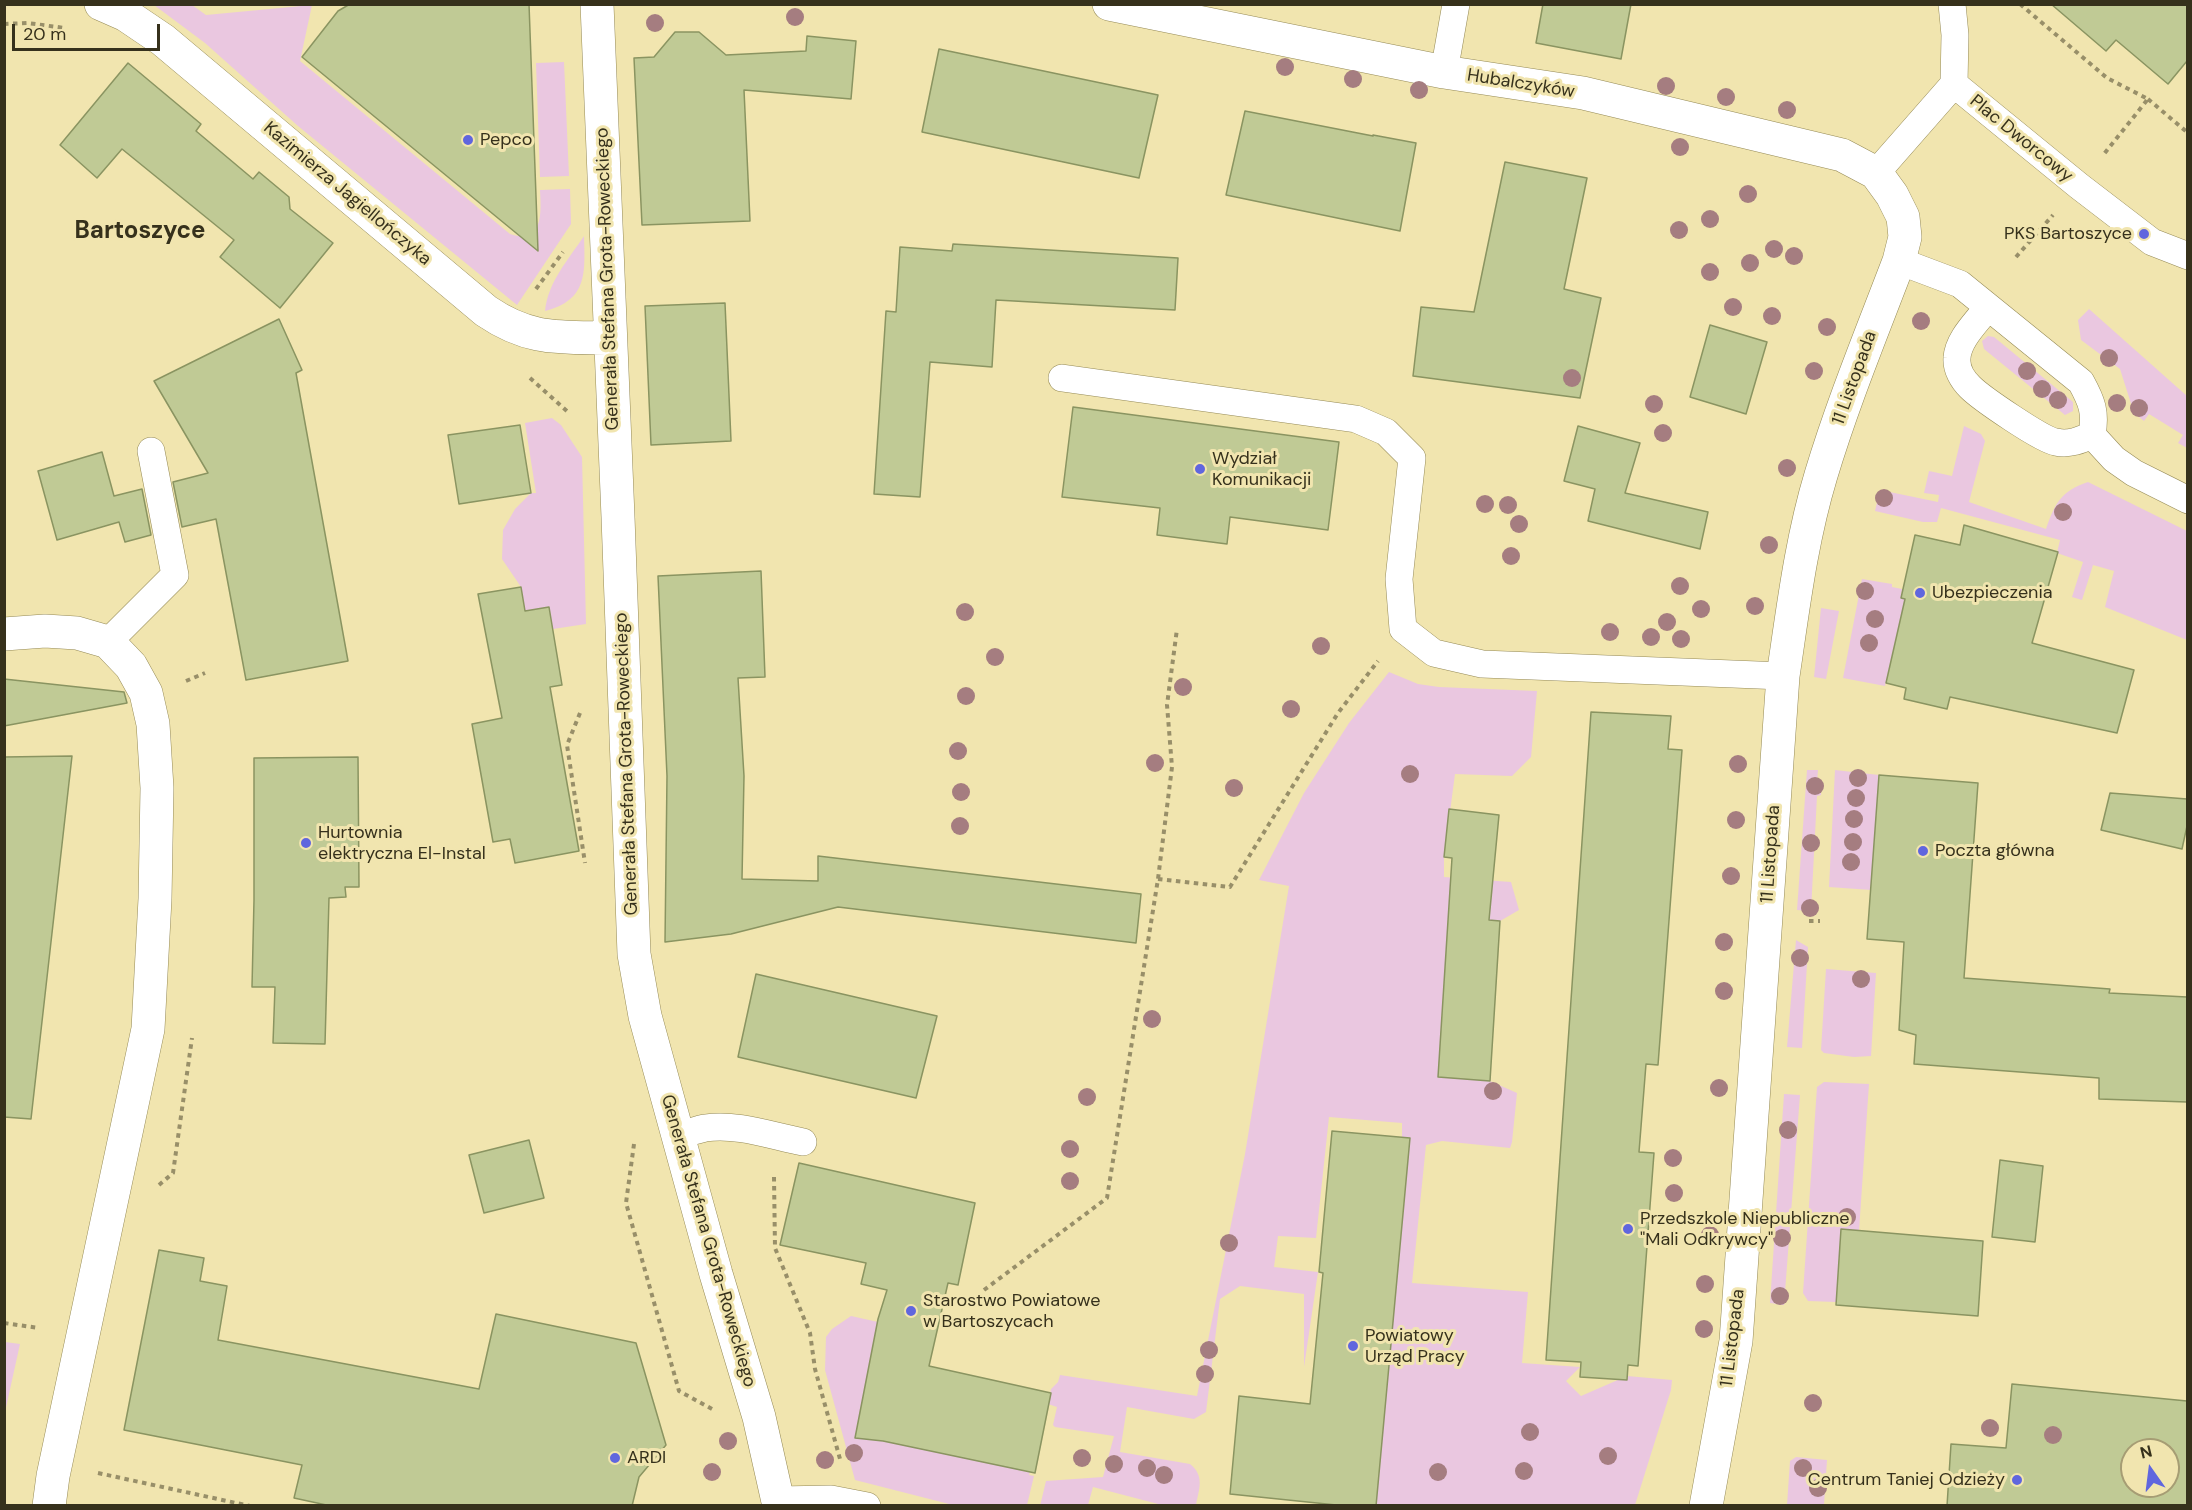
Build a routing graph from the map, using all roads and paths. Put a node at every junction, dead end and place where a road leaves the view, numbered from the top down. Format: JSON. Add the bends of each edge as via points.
{"nodes":[{"id":1,"x":101,"y":4,"type":"edge"},
{"id":2,"x":597,"y":4,"type":"edge"},
{"id":3,"x":1109,"y":4,"type":"edge"},
{"id":4,"x":1456,"y":4,"type":"edge"},
{"id":5,"x":1952,"y":4,"type":"edge"},
{"id":6,"x":2020,"y":4,"type":"edge"},
{"id":7,"x":1444,"y":72,"type":"junction"},
{"id":8,"x":1954,"y":84,"type":"junction"},
{"id":9,"x":2148,"y":99,"type":"junction"},
{"id":10,"x":2187,"y":133,"type":"edge"},
{"id":11,"x":2115,"y":140,"type":"dead end"},
{"id":12,"x":1876,"y":174,"type":"junction"},
{"id":13,"x":1903,"y":217,"type":"joint"},
{"id":14,"x":2187,"y":256,"type":"edge"},
{"id":15,"x":1899,"y":261,"type":"junction"},
{"id":16,"x":1988,"y":307,"type":"junction"},
{"id":17,"x":610,"y":338,"type":"junction"},
{"id":18,"x":1062,"y":378,"type":"dead end"},
{"id":19,"x":2092,"y":435,"type":"junction"},
{"id":20,"x":151,"y":451,"type":"dead end"},
{"id":21,"x":2187,"y":500,"type":"edge"},
{"id":22,"x":1177,"y":629,"type":"dead end"},
{"id":23,"x":1403,"y":629,"type":"junction"},
{"id":24,"x":4,"y":634,"type":"edge"},
{"id":25,"x":108,"y":642,"type":"junction"},
{"id":26,"x":1784,"y":676,"type":"junction"},
{"id":27,"x":1158,"y":879,"type":"junction"},
{"id":28,"x":678,"y":1136,"type":"junction"},
{"id":29,"x":773,"y":1136,"type":"junction"},
{"id":30,"x":803,"y":1142,"type":"dead end"},
{"id":31,"x":984,"y":1290,"type":"dead end"},
{"id":32,"x":96,"y":1473,"type":"dead end"},
{"id":33,"x":831,"y":1499,"type":"junction"},
{"id":34,"x":779,"y":1503,"type":"edge"},
{"id":35,"x":49,"y":1506,"type":"edge"},
{"id":36,"x":250,"y":1506,"type":"edge"},
{"id":37,"x":867,"y":1506,"type":"edge"},
{"id":38,"x":1706,"y":1506,"type":"edge"}],
"edges":[{"from":1,"to":17,"type":"street","name":"Kazimierza Jagiellończyka","via":[[126,15],[163,40],[500,321],[528,333]]},
{"from":2,"to":17,"type":"street","name":"Generała Stefana Grota-Roweckiego"},
{"from":3,"to":7,"type":"street","name":"Hubalczyków"},
{"from":4,"to":7,"type":"lane"},
{"from":5,"to":8,"type":"lane"},
{"from":6,"to":9,"type":"path","via":[[2107,78]]},
{"from":7,"to":12,"type":"street","name":"Hubalczyków","via":[[1583,93],[1842,154]]},
{"from":8,"to":12,"type":"lane","name":"Plac Dworcowy"},
{"from":8,"to":14,"type":"lane","name":"Plac Dworcowy","via":[[2152,242]]},
{"from":9,"to":10,"type":"path"},
{"from":9,"to":11,"type":"path"},
{"from":12,"to":13,"type":"street","name":"Hubalczyków"},
{"from":13,"to":15,"type":"street","name":"11 Listopada","via":[[1905,237]]},
{"from":15,"to":16,"type":"lane","via":[[1960,284]]},
{"from":15,"to":26,"type":"street","name":"11 Listopada","via":[[1820,476],[1798,568]]},
{"from":16,"to":19,"type":"lane","via":[[2081,381],[2095,416]]},
{"from":16,"to":19,"type":"lane","via":[[1959,345],[1959,373],[1970,388],[2040,436],[2057,442],[2075,442]]},
{"from":17,"to":28,"type":"street","name":"Generała Stefana Grota-Roweckiego","via":[[634,954],[645,1016]]},
{"from":18,"to":23,"type":"lane","via":[[1356,419],[1386,432],[1412,459],[1399,579]]},
{"from":19,"to":21,"type":"lane","via":[[2114,459],[2134,473]]},
{"from":20,"to":25,"type":"lane","via":[[175,574]]},
{"from":22,"to":27,"type":"path","via":[[1167,705],[1172,767]]},
{"from":23,"to":26,"type":"lane","via":[[1434,653],[1482,664]]},
{"from":23,"to":27,"type":"path","via":[[1338,713],[1230,887]]},
{"from":24,"to":25,"type":"street","via":[[77,633]]},
{"from":25,"to":35,"type":"street","via":[[131,666],[146,693],[153,724],[157,799],[148,1029]]},
{"from":26,"to":38,"type":"street","name":"11 Listopada","via":[[1736,1341]]},
{"from":27,"to":31,"type":"path","via":[[1107,1198]]},
{"from":28,"to":29,"type":"lane","via":[[705,1128]]},
{"from":28,"to":34,"type":"street","name":"Generała Stefana Grota-Roweckiego","via":[[759,1417]]},
{"from":29,"to":30,"type":"lane"},
{"from":29,"to":33,"type":"path","via":[[775,1248],[810,1333],[815,1370],[845,1476]]},
{"from":32,"to":36,"type":"path"},
{"from":33,"to":34,"type":"lane"},
{"from":33,"to":37,"type":"lane"}]}
